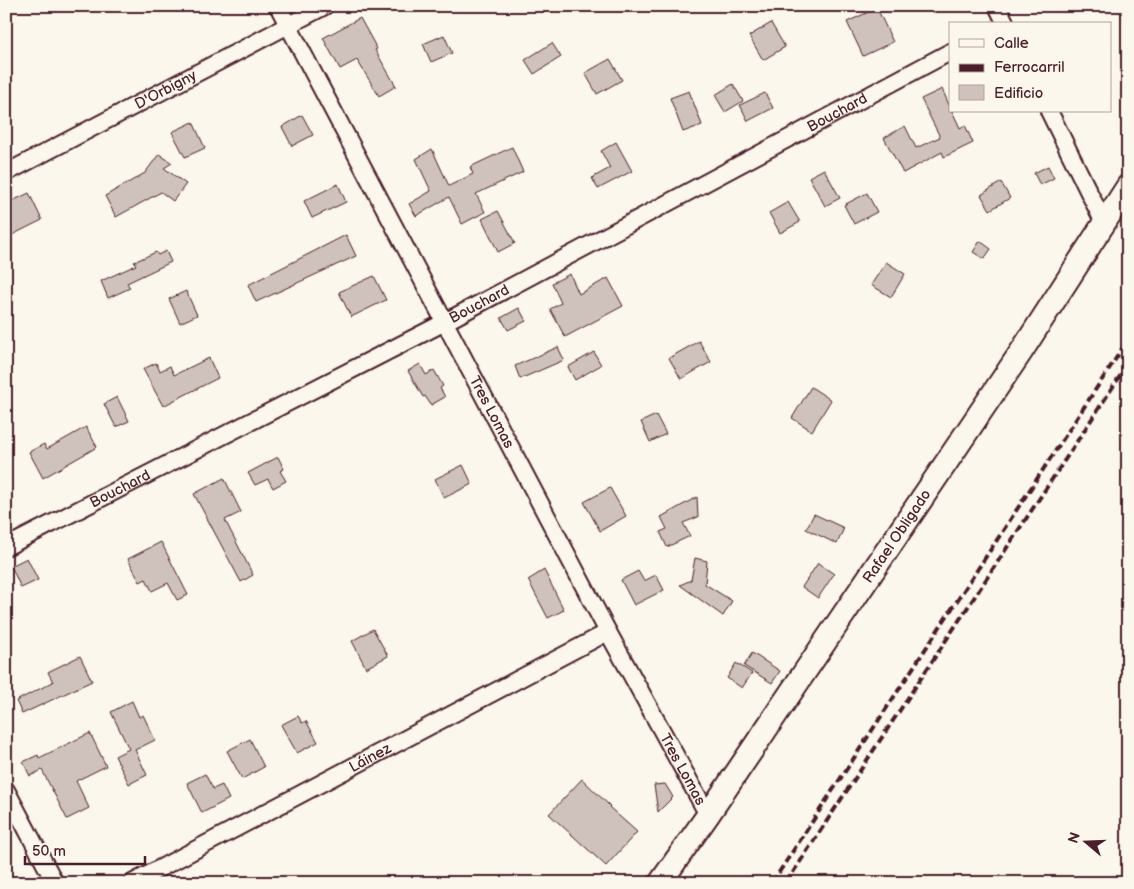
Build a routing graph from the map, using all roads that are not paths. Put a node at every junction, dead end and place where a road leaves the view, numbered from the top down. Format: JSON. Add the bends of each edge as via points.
{"nodes":[{"id":1,"x":278,"y":6,"type":"edge"},
{"id":2,"x":326,"y":6,"type":"edge"},
{"id":3,"x":997,"y":6,"type":"edge"},
{"id":4,"x":1005,"y":22,"type":"edge"},
{"id":5,"x":288,"y":26,"type":"junction"},
{"id":6,"x":949,"y":53,"type":"edge"},
{"id":7,"x":1049,"y":112,"type":"edge"},
{"id":8,"x":6,"y":173,"type":"edge"},
{"id":9,"x":1128,"y":186,"type":"edge"},
{"id":10,"x":1104,"y":223,"type":"junction"},
{"id":11,"x":445,"y":322,"type":"junction"},
{"id":12,"x":6,"y":547,"type":"edge"},
{"id":13,"x":608,"y":632,"type":"junction"},
{"id":14,"x":6,"y":790,"type":"edge"},
{"id":15,"x":708,"y":815,"type":"junction"},
{"id":16,"x":55,"y":883,"type":"edge"},
{"id":17,"x":132,"y":883,"type":"edge"},
{"id":18,"x":660,"y":883,"type":"edge"}],
"edges":[{"from":1,"to":5,"type":"street","name":"Tres Lomas"},
{"from":2,"to":5,"type":"street","name":"D'Orbigny"},
{"from":3,"to":4,"type":"street"},
{"from":5,"to":8,"type":"street","name":"D'Orbigny"},
{"from":5,"to":11,"type":"street","name":"Tres Lomas"},
{"from":6,"to":11,"type":"street","name":"Bouchard"},
{"from":7,"to":10,"type":"street"},
{"from":9,"to":10,"type":"street","name":"Rafael Obligado"},
{"from":10,"to":15,"type":"street","name":"Rafael Obligado"},
{"from":11,"to":12,"type":"street","name":"Bouchard"},
{"from":11,"to":13,"type":"street","name":"Tres Lomas"},
{"from":13,"to":15,"type":"street","name":"Tres Lomas"},
{"from":13,"to":17,"type":"street","name":"Láinez"},
{"from":14,"to":16,"type":"street"},
{"from":15,"to":18,"type":"street","name":"Rafael Obligado"}]}
